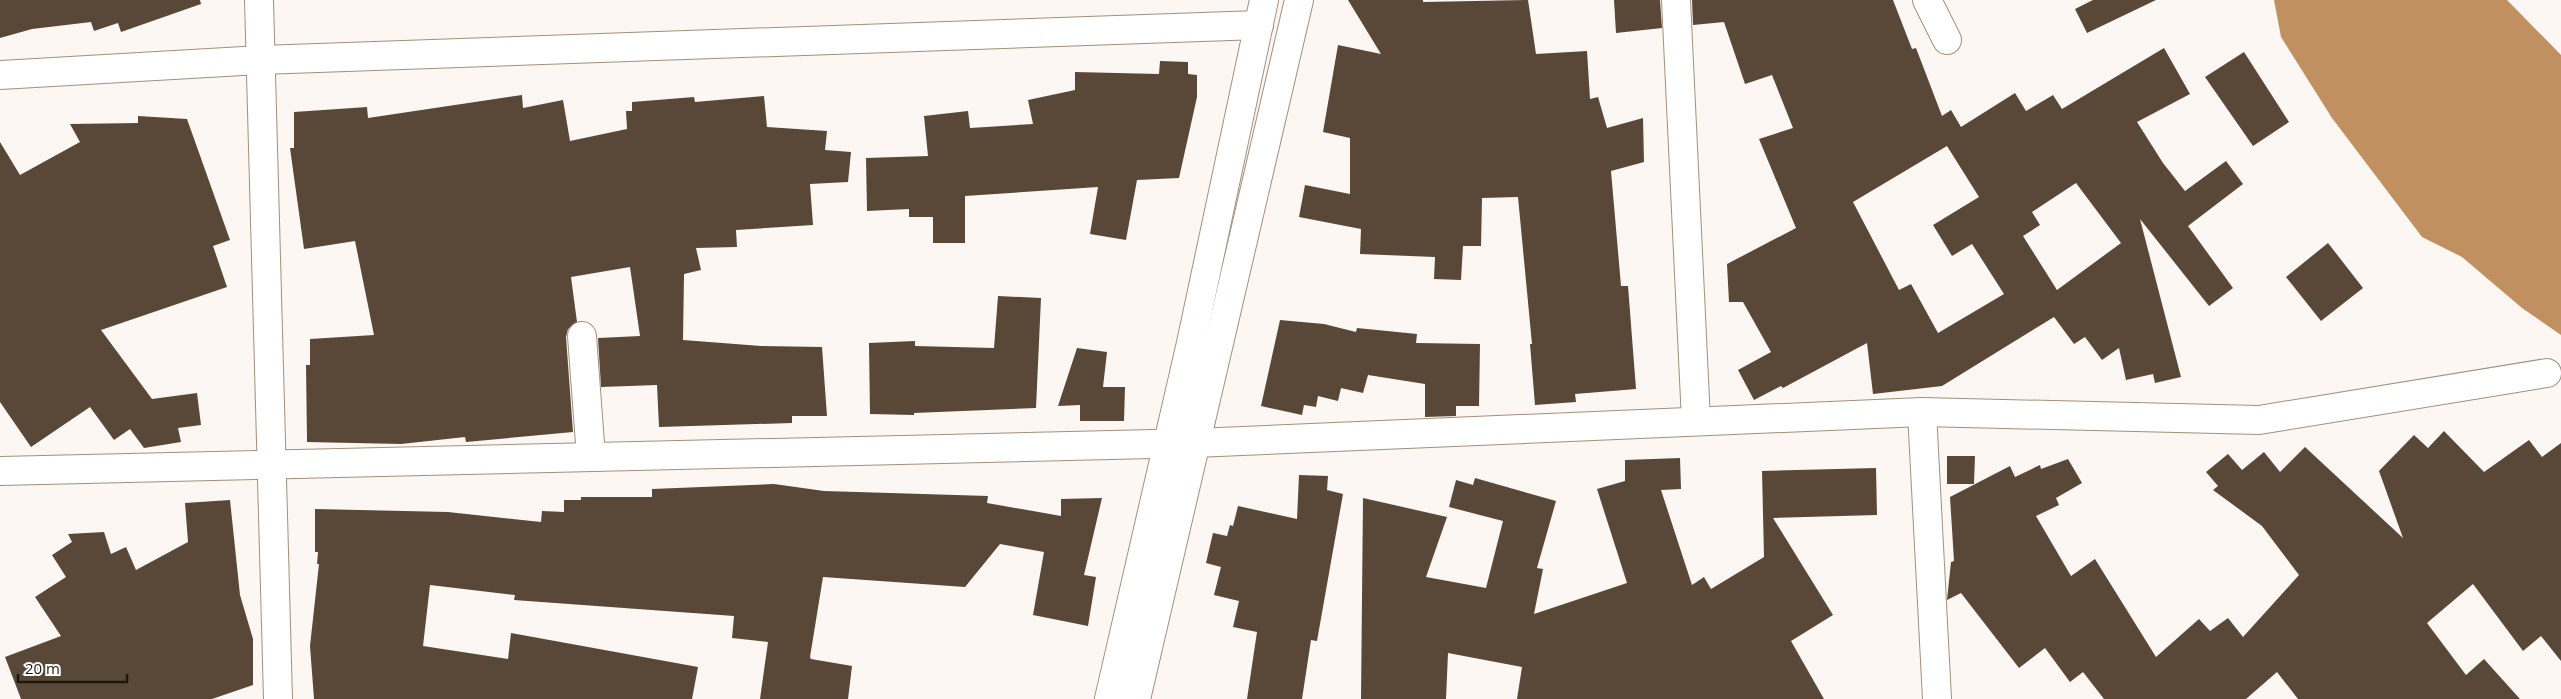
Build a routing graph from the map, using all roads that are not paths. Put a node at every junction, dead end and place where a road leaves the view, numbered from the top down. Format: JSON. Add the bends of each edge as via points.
{"nodes":[{"id":1,"x":259,"y":0,"type":"edge"},
{"id":2,"x":1299,"y":0,"type":"edge"},
{"id":3,"x":1676,"y":0,"type":"edge"},
{"id":4,"x":1927,"y":0,"type":"edge"},
{"id":5,"x":1261,"y":12,"type":"edge"},
{"id":6,"x":1947,"y":40,"type":"dead end"},
{"id":7,"x":261,"y":60,"type":"junction"},
{"id":8,"x":0,"y":75,"type":"edge"},
{"id":9,"x":582,"y":336,"type":"dead end"},
{"id":10,"x":2547,"y":373,"type":"dead end"},
{"id":11,"x":1922,"y":412,"type":"junction"},
{"id":12,"x":1696,"y":420,"type":"junction"},
{"id":13,"x":1167,"y":442,"type":"junction"},
{"id":14,"x":1195,"y":443,"type":"junction"},
{"id":15,"x":591,"y":457,"type":"junction"},
{"id":16,"x":273,"y":464,"type":"junction"},
{"id":17,"x":0,"y":471,"type":"edge"},
{"id":18,"x":278,"y":699,"type":"edge"},
{"id":19,"x":1109,"y":699,"type":"edge"},
{"id":20,"x":1136,"y":699,"type":"edge"},
{"id":21,"x":1937,"y":699,"type":"edge"}],
"edges":[{"from":1,"to":7,"type":"street"},
{"from":2,"to":14,"type":"street"},
{"from":3,"to":12,"type":"street"},
{"from":4,"to":6,"type":"street"},
{"from":5,"to":7,"type":"street"},
{"from":5,"to":13,"type":"street"},
{"from":7,"to":8,"type":"street"},
{"from":7,"to":16,"type":"street"},
{"from":9,"to":15,"type":"street"},
{"from":10,"to":11,"type":"street","via":[[2259,420]]},
{"from":11,"to":12,"type":"street"},
{"from":11,"to":21,"type":"street"},
{"from":12,"to":14,"type":"street"},
{"from":13,"to":14,"type":"street"},
{"from":13,"to":15,"type":"street"},
{"from":13,"to":19,"type":"street"},
{"from":14,"to":20,"type":"street"},
{"from":15,"to":16,"type":"street"},
{"from":16,"to":17,"type":"street"},
{"from":16,"to":18,"type":"street"}]}
